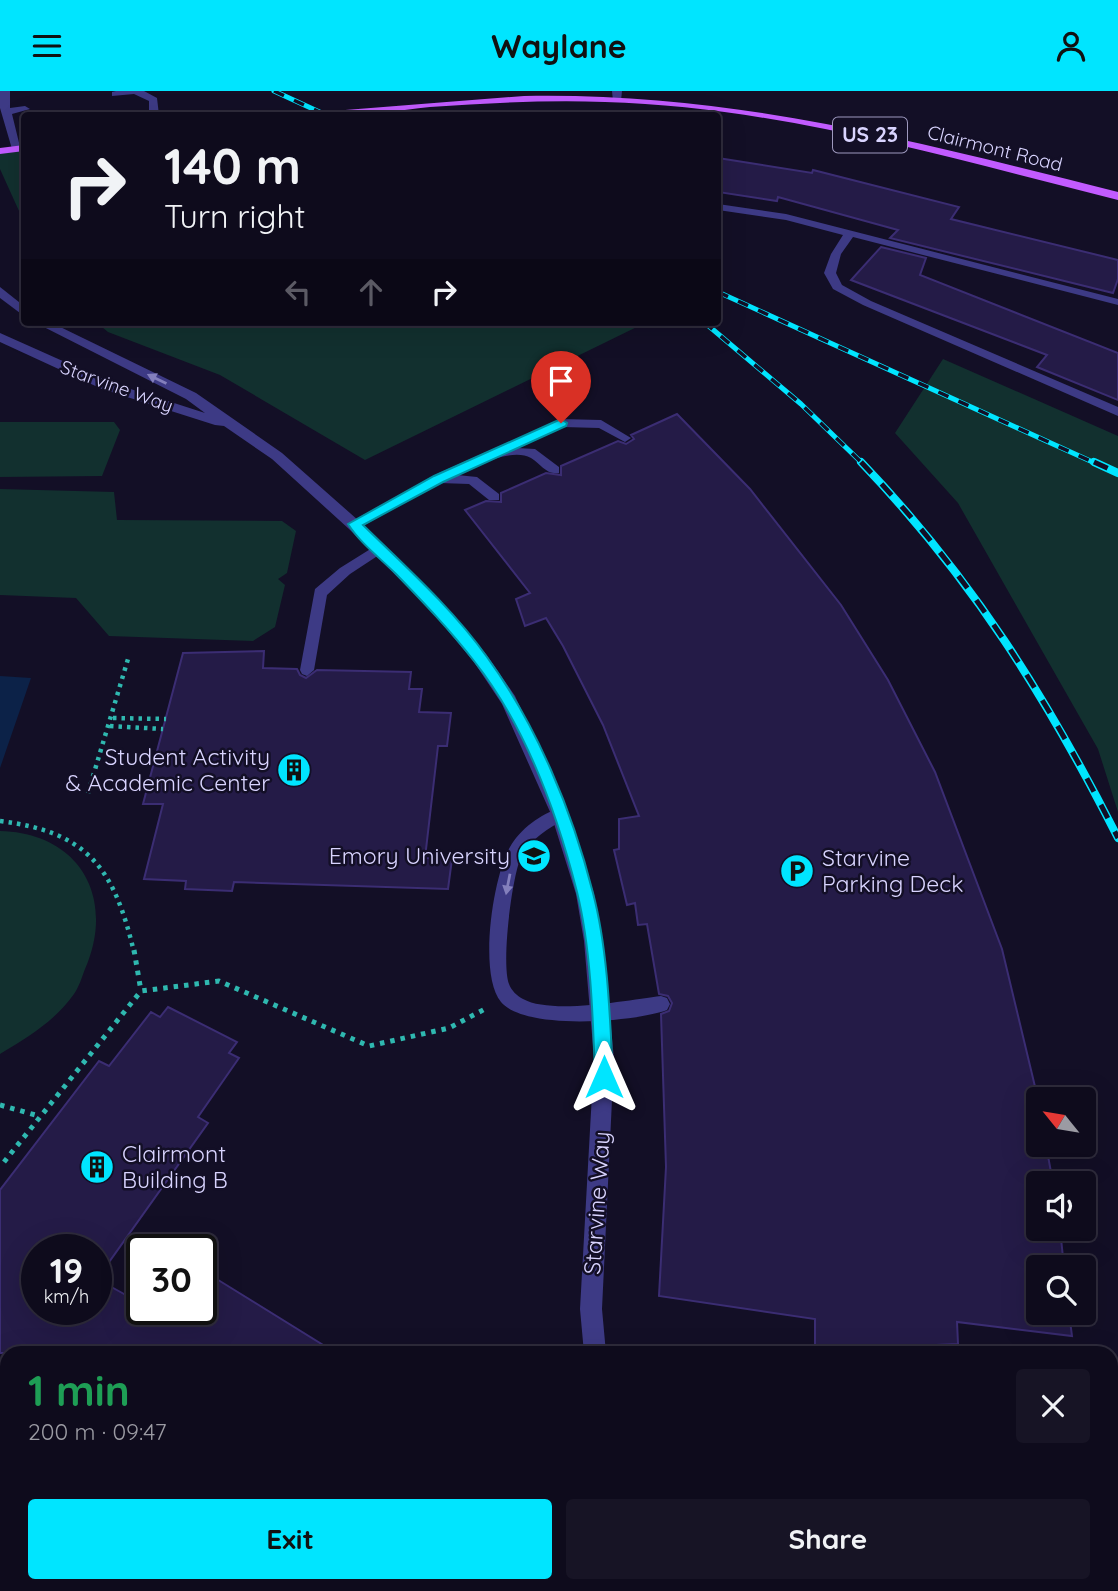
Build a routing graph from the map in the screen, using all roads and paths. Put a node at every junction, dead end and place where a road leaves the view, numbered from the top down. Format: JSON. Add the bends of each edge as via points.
{"nodes":[{"id":1,"x":5,"y":91,"type":"edge"},
{"id":2,"x":135,"y":91,"type":"edge"},
{"id":3,"x":116,"y":94,"type":"dead end"},
{"id":4,"x":617,"y":95,"type":"edge"},
{"id":5,"x":25,"y":109,"type":"dead end"},
{"id":6,"x":6,"y":111,"type":"junction"},
{"id":7,"x":154,"y":112,"type":"edge"},
{"id":8,"x":355,"y":112,"type":"edge"},
{"id":9,"x":21,"y":148,"type":"edge"},
{"id":10,"x":0,"y":151,"type":"edge"},
{"id":11,"x":1118,"y":196,"type":"edge"},
{"id":12,"x":721,"y":207,"type":"edge"},
{"id":13,"x":850,"y":233,"type":"junction"},
{"id":14,"x":0,"y":291,"type":"edge"},
{"id":15,"x":1118,"y":302,"type":"edge"},
{"id":16,"x":21,"y":309,"type":"edge"},
{"id":17,"x":48,"y":326,"type":"edge"},
{"id":18,"x":0,"y":337,"type":"edge"},
{"id":19,"x":1118,"y":412,"type":"edge"},
{"id":20,"x":236,"y":427,"type":"junction"},
{"id":21,"x":625,"y":438,"type":"dead end"},
{"id":22,"x":495,"y":453,"type":"junction"},
{"id":23,"x":554,"y":470,"type":"dead end"},
{"id":24,"x":438,"y":479,"type":"junction"},
{"id":25,"x":494,"y":497,"type":"dead end"},
{"id":26,"x":354,"y":524,"type":"junction"},
{"id":27,"x":380,"y":548,"type":"junction"},
{"id":28,"x":128,"y":659,"type":"dead end"},
{"id":29,"x":307,"y":670,"type":"dead end"},
{"id":30,"x":113,"y":718,"type":"junction"},
{"id":31,"x":166,"y":719,"type":"dead end"},
{"id":32,"x":110,"y":726,"type":"junction"},
{"id":33,"x":163,"y":729,"type":"dead end"},
{"id":34,"x":88,"y":793,"type":"dead end"},
{"id":35,"x":559,"y":814,"type":"junction"},
{"id":36,"x":0,"y":821,"type":"edge"},
{"id":37,"x":141,"y":991,"type":"junction"},
{"id":38,"x":507,"y":997,"type":"junction"},
{"id":39,"x":661,"y":1004,"type":"dead end"},
{"id":40,"x":601,"y":1010,"type":"junction"},
{"id":41,"x":0,"y":1105,"type":"edge"},
{"id":42,"x":39,"y":1116,"type":"junction"},
{"id":43,"x":4,"y":1162,"type":"dead end"},
{"id":44,"x":594,"y":1346,"type":"edge"}],
"edges":[{"from":1,"to":6,"type":"lane"},
{"from":2,"to":3,"type":"lane"},
{"from":2,"to":7,"type":"lane","via":[[154,100]]},
{"from":4,"to":8,"type":"main road","name":"Clairmont Road","number":"US 23"},
{"from":4,"to":11,"type":"main road","name":"Clairmont Road","number":"US 23","via":[[810,123]]},
{"from":5,"to":6,"type":"lane"},
{"from":6,"to":9,"type":"lane"},
{"from":9,"to":10,"type":"main road"},
{"from":12,"to":13,"type":"lane"},
{"from":13,"to":15,"type":"lane"},
{"from":13,"to":19,"type":"lane","via":[[830,272],[837,287]]},
{"from":14,"to":16,"type":"street"},
{"from":20,"to":17,"type":"street","name":"Starvine Way","one_way":true,"via":[[191,395]]},
{"from":18,"to":20,"type":"street","name":"Starvine Way","via":[[107,386]]},
{"from":20,"to":26,"type":"street","name":"Starvine Way","via":[[278,456]]},
{"from":21,"to":22,"type":"lane","via":[[601,424],[561,423]]},
{"from":22,"to":23,"type":"lane","via":[[531,452]]},
{"from":22,"to":24,"type":"lane"},
{"from":24,"to":25,"type":"lane","via":[[472,480]]},
{"from":24,"to":26,"type":"lane"},
{"from":26,"to":27,"type":"street","name":"Starvine Way"},
{"from":27,"to":29,"type":"lane","via":[[320,593]]},
{"from":27,"to":35,"type":"street","name":"Starvine Way","via":[[465,640],[509,701]]},
{"from":28,"to":30,"type":"path"},
{"from":30,"to":31,"type":"path"},
{"from":30,"to":32,"type":"path"},
{"from":32,"to":33,"type":"path"},
{"from":32,"to":34,"type":"path"},
{"from":35,"to":38,"type":"lane","one_way":true,"via":[[531,831],[513,857],[498,971]]},
{"from":35,"to":40,"type":"street","name":"Starvine Way","via":[[585,894]]},
{"from":36,"to":37,"type":"path","via":[[64,833],[97,862],[124,907]]},
{"from":37,"to":38,"type":"path","via":[[219,981],[369,1046],[449,1028]]},
{"from":37,"to":42,"type":"path"},
{"from":38,"to":40,"type":"lane","via":[[536,1010]]},
{"from":39,"to":40,"type":"lane"},
{"from":40,"to":44,"type":"street","name":"Starvine Way","via":[[604,1077],[591,1309]]},
{"from":41,"to":42,"type":"path"},
{"from":42,"to":43,"type":"path"}]}
